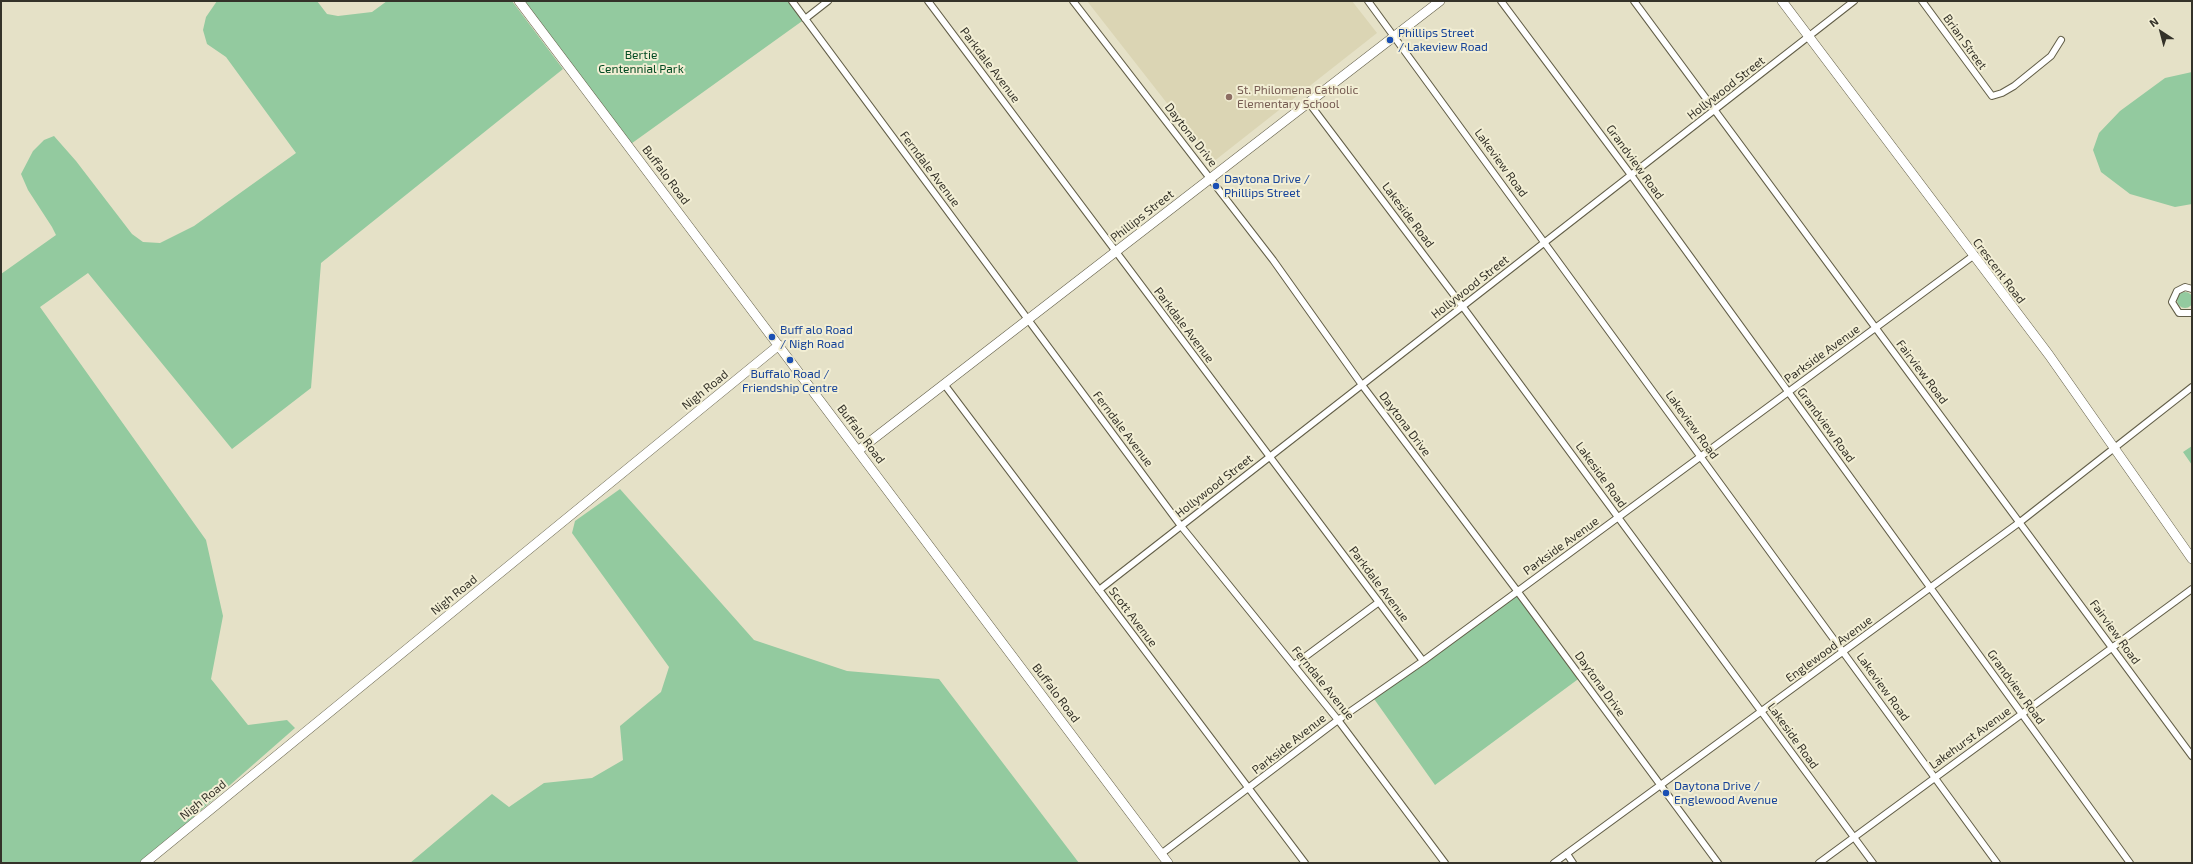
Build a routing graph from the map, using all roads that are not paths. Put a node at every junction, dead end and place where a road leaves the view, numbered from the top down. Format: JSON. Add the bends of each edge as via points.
{"nodes":[{"id":1,"x":519,"y":1,"type":"edge"},
{"id":2,"x":792,"y":1,"type":"edge"},
{"id":3,"x":828,"y":1,"type":"edge"},
{"id":4,"x":928,"y":1,"type":"edge"},
{"id":5,"x":1073,"y":1,"type":"edge"},
{"id":6,"x":1368,"y":1,"type":"edge"},
{"id":7,"x":1440,"y":1,"type":"edge"},
{"id":8,"x":1501,"y":1,"type":"edge"},
{"id":9,"x":1634,"y":1,"type":"edge"},
{"id":10,"x":1782,"y":1,"type":"edge"},
{"id":11,"x":1854,"y":1,"type":"edge"},
{"id":12,"x":1922,"y":1,"type":"edge"},
{"id":13,"x":805,"y":19,"type":"junction"},
{"id":14,"x":1395,"y":36,"type":"junction"},
{"id":15,"x":1809,"y":38,"type":"junction"},
{"id":16,"x":2061,"y":40,"type":"dead end"},
{"id":17,"x":1309,"y":103,"type":"junction"},
{"id":18,"x":1714,"y":110,"type":"junction"},
{"id":19,"x":1631,"y":175,"type":"junction"},
{"id":20,"x":1210,"y":178,"type":"junction"},
{"id":21,"x":1546,"y":243,"type":"junction"},
{"id":22,"x":1116,"y":252,"type":"junction"},
{"id":23,"x":1973,"y":256,"type":"junction"},
{"id":24,"x":2192,"y":289,"type":"edge"},
{"id":25,"x":1463,"y":306,"type":"junction"},
{"id":26,"x":2192,"y":314,"type":"edge"},
{"id":27,"x":1028,"y":319,"type":"junction"},
{"id":28,"x":1875,"y":328,"type":"junction"},
{"id":29,"x":779,"y":345,"type":"junction"},
{"id":30,"x":944,"y":384,"type":"junction"},
{"id":31,"x":1362,"y":385,"type":"junction"},
{"id":32,"x":2192,"y":387,"type":"edge"},
{"id":33,"x":1789,"y":393,"type":"junction"},
{"id":34,"x":2115,"y":449,"type":"junction"},
{"id":35,"x":859,"y":450,"type":"junction"},
{"id":36,"x":1701,"y":456,"type":"junction"},
{"id":37,"x":1270,"y":457,"type":"junction"},
{"id":38,"x":1619,"y":518,"type":"junction"},
{"id":39,"x":2020,"y":522,"type":"junction"},
{"id":40,"x":1181,"y":526,"type":"junction"},
{"id":41,"x":2192,"y":559,"type":"edge"},
{"id":42,"x":1931,"y":588,"type":"junction"},
{"id":43,"x":2192,"y":589,"type":"edge"},
{"id":44,"x":1099,"y":590,"type":"junction"},
{"id":45,"x":1518,"y":592,"type":"junction"},
{"id":46,"x":1379,"y":602,"type":"junction"},
{"id":47,"x":2112,"y":648,"type":"junction"},
{"id":48,"x":1844,"y":652,"type":"junction"},
{"id":49,"x":1423,"y":661,"type":"junction"},
{"id":50,"x":1294,"y":665,"type":"junction"},
{"id":51,"x":1762,"y":712,"type":"junction"},
{"id":52,"x":2022,"y":714,"type":"junction"},
{"id":53,"x":1338,"y":720,"type":"junction"},
{"id":54,"x":2192,"y":756,"type":"edge"},
{"id":55,"x":1935,"y":777,"type":"junction"},
{"id":56,"x":1661,"y":786,"type":"junction"},
{"id":57,"x":1249,"y":789,"type":"junction"},
{"id":58,"x":1854,"y":837,"type":"junction"},
{"id":59,"x":1161,"y":854,"type":"junction"},
{"id":60,"x":1567,"y":854,"type":"junction"},
{"id":61,"x":145,"y":863,"type":"edge"},
{"id":62,"x":1168,"y":863,"type":"edge"},
{"id":63,"x":1305,"y":863,"type":"edge"},
{"id":64,"x":1445,"y":863,"type":"edge"},
{"id":65,"x":1554,"y":863,"type":"edge"},
{"id":66,"x":1573,"y":863,"type":"edge"},
{"id":67,"x":1718,"y":863,"type":"edge"},
{"id":68,"x":1819,"y":863,"type":"edge"},
{"id":69,"x":1873,"y":863,"type":"edge"},
{"id":70,"x":1997,"y":863,"type":"edge"},
{"id":71,"x":2130,"y":863,"type":"edge"}],
"edges":[{"from":1,"to":29,"type":"street","name":"Buffalo Road"},
{"from":2,"to":13,"type":"street","name":"Ferndale Avenue"},
{"from":3,"to":13,"type":"street"},
{"from":4,"to":22,"type":"street","name":"Parkdale Avenue"},
{"from":5,"to":20,"type":"street","name":"Daytona Drive"},
{"from":6,"to":14,"type":"street","name":"Lakeview Road"},
{"from":7,"to":14,"type":"street","name":"Phillips Street"},
{"from":8,"to":19,"type":"street","name":"Grandview Road"},
{"from":9,"to":18,"type":"street","name":"Fairview Road"},
{"from":10,"to":15,"type":"street","name":"Crescent Road"},
{"from":11,"to":15,"type":"street","name":"Hollywood Street"},
{"from":12,"to":16,"type":"street","name":"Brian Street","via":[[1992,96],[2014,86],[2051,56]]},
{"from":13,"to":27,"type":"street","name":"Ferndale Avenue"},
{"from":14,"to":17,"type":"street","name":"Phillips Street"},
{"from":14,"to":21,"type":"street","name":"Lakeview Road"},
{"from":15,"to":18,"type":"street","name":"Hollywood Street"},
{"from":15,"to":23,"type":"street","name":"Crescent Road"},
{"from":17,"to":20,"type":"street","name":"Phillips Street"},
{"from":17,"to":25,"type":"street","name":"Lakeside Road"},
{"from":18,"to":19,"type":"street","name":"Hollywood Street"},
{"from":18,"to":28,"type":"street","name":"Fairview Road"},
{"from":19,"to":21,"type":"street","name":"Hollywood Street"},
{"from":19,"to":33,"type":"street","name":"Grandview Road"},
{"from":20,"to":22,"type":"street","name":"Phillips Street"},
{"from":20,"to":31,"type":"street","name":"Daytona Drive","via":[[1273,260]]},
{"from":21,"to":25,"type":"street","name":"Hollywood Street"},
{"from":21,"to":36,"type":"street","name":"Lakeview Road"},
{"from":22,"to":27,"type":"street","name":"Phillips Street"},
{"from":22,"to":37,"type":"street","name":"Parkdale Avenue"},
{"from":23,"to":28,"type":"street","name":"Parkside Avenue"},
{"from":23,"to":34,"type":"street","name":"Crescent Road"},
{"from":24,"to":26,"type":"street","via":[[2185,287],[2177,291],[2172,302],[2179,313]]},
{"from":25,"to":31,"type":"street","name":"Hollywood Street"},
{"from":25,"to":38,"type":"street","name":"Lakeside Road"},
{"from":27,"to":30,"type":"street","name":"Phillips Street"},
{"from":27,"to":40,"type":"street","name":"Ferndale Avenue"},
{"from":28,"to":33,"type":"street","name":"Parkside Avenue"},
{"from":28,"to":39,"type":"street","name":"Fairview Road"},
{"from":29,"to":35,"type":"street","name":"Buffalo Road"},
{"from":29,"to":61,"type":"street","name":"Nigh Road"},
{"from":30,"to":35,"type":"street","name":"Phillips Street"},
{"from":30,"to":44,"type":"street","name":"Scott Avenue"},
{"from":31,"to":37,"type":"street","name":"Hollywood Street"},
{"from":31,"to":45,"type":"street","name":"Daytona Drive"},
{"from":32,"to":34,"type":"street","name":"Englewood Avenue"},
{"from":33,"to":36,"type":"street","name":"Parkside Avenue"},
{"from":33,"to":42,"type":"street","name":"Grandview Road"},
{"from":34,"to":39,"type":"street","name":"Englewood Avenue"},
{"from":34,"to":41,"type":"street","name":"Crescent Road"},
{"from":35,"to":59,"type":"street","name":"Buffalo Road"},
{"from":36,"to":38,"type":"street","name":"Parkside Avenue"},
{"from":36,"to":48,"type":"street","name":"Lakeview Road"},
{"from":37,"to":40,"type":"street","name":"Hollywood Street"},
{"from":37,"to":46,"type":"street","name":"Parkdale Avenue"},
{"from":38,"to":45,"type":"street","name":"Parkside Avenue"},
{"from":38,"to":51,"type":"street","name":"Lakeside Road"},
{"from":39,"to":42,"type":"street","name":"Englewood Avenue"},
{"from":39,"to":47,"type":"street","name":"Fairview Road"},
{"from":40,"to":44,"type":"street","name":"Hollywood Street"},
{"from":40,"to":50,"type":"street","name":"Ferndale Avenue"},
{"from":42,"to":48,"type":"street","name":"Englewood Avenue"},
{"from":42,"to":52,"type":"street","name":"Grandview Road"},
{"from":43,"to":47,"type":"street","name":"Lakehurst Avenue"},
{"from":44,"to":57,"type":"street","name":"Scott Avenue"},
{"from":45,"to":49,"type":"street","name":"Parkside Avenue"},
{"from":45,"to":56,"type":"street","name":"Daytona Drive"},
{"from":46,"to":49,"type":"street","name":"Parkdale Avenue"},
{"from":46,"to":50,"type":"street"},
{"from":47,"to":52,"type":"street","name":"Lakehurst Avenue"},
{"from":47,"to":54,"type":"street","name":"Fairview Road"},
{"from":48,"to":51,"type":"street","name":"Englewood Avenue"},
{"from":48,"to":55,"type":"street","name":"Lakeview Road"},
{"from":49,"to":53,"type":"street","name":"Parkside Avenue"},
{"from":50,"to":53,"type":"street","name":"Ferndale Avenue"},
{"from":51,"to":56,"type":"street","name":"Englewood Avenue"},
{"from":51,"to":58,"type":"street","name":"Lakeside Road"},
{"from":52,"to":55,"type":"street","name":"Lakehurst Avenue"},
{"from":52,"to":71,"type":"street","name":"Grandview Road"},
{"from":53,"to":57,"type":"street","name":"Parkside Avenue"},
{"from":53,"to":64,"type":"street","name":"Ferndale Avenue"},
{"from":55,"to":58,"type":"street","name":"Lakehurst Avenue"},
{"from":55,"to":70,"type":"street","name":"Lakeview Road"},
{"from":56,"to":60,"type":"street","name":"Englewood Avenue"},
{"from":56,"to":67,"type":"street","name":"Daytona Drive"},
{"from":57,"to":59,"type":"street","name":"Parkside Avenue"},
{"from":57,"to":63,"type":"street","name":"Scott Avenue"},
{"from":58,"to":68,"type":"street","name":"Lakehurst Avenue"},
{"from":58,"to":69,"type":"street","name":"Lakeside Road"},
{"from":59,"to":62,"type":"street","name":"Buffalo Road"},
{"from":60,"to":65,"type":"street","name":"Englewood Avenue"},
{"from":60,"to":66,"type":"street"}]}
